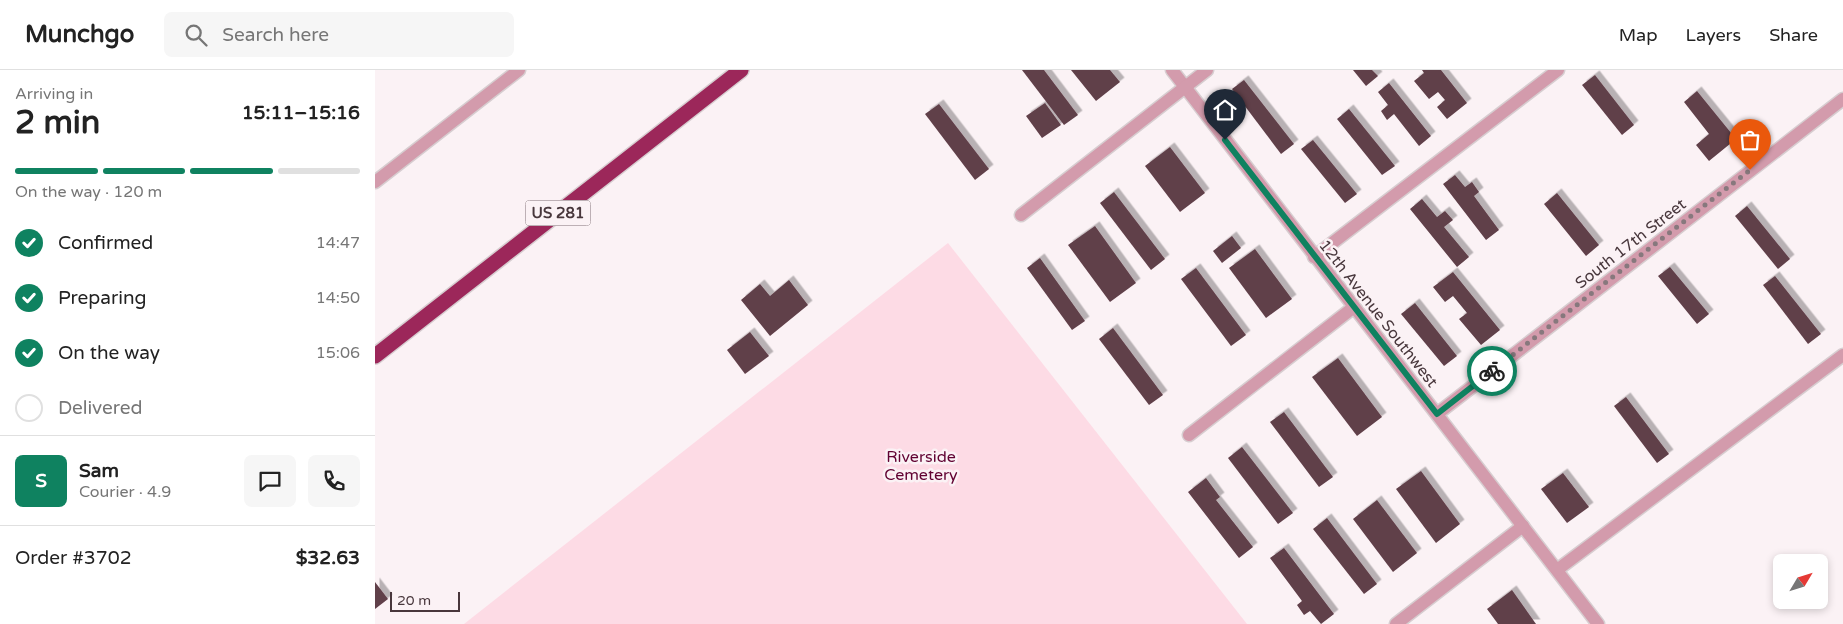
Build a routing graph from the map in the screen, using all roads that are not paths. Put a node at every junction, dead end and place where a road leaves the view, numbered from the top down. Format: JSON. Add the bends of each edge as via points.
{"nodes":[{"id":1,"x":519,"y":70,"type":"edge"},
{"id":2,"x":741,"y":70,"type":"edge"},
{"id":3,"x":1172,"y":70,"type":"edge"},
{"id":4,"x":1207,"y":70,"type":"edge"},
{"id":5,"x":1558,"y":70,"type":"edge"},
{"id":6,"x":1185,"y":88,"type":"junction"},
{"id":7,"x":1843,"y":98,"type":"edge"},
{"id":8,"x":375,"y":182,"type":"edge"},
{"id":9,"x":1021,"y":214,"type":"dead end"},
{"id":10,"x":1314,"y":257,"type":"junction"},
{"id":11,"x":1354,"y":307,"type":"junction"},
{"id":12,"x":1843,"y":355,"type":"edge"},
{"id":13,"x":375,"y":356,"type":"edge"},
{"id":14,"x":1437,"y":414,"type":"junction"},
{"id":15,"x":1189,"y":435,"type":"dead end"},
{"id":16,"x":1523,"y":526,"type":"junction"},
{"id":17,"x":1557,"y":570,"type":"junction"},
{"id":18,"x":1396,"y":624,"type":"edge"},
{"id":19,"x":1598,"y":624,"type":"edge"}],
"edges":[{"from":1,"to":8,"type":"street"},
{"from":2,"to":13,"type":"highway","number":"US 281"},
{"from":3,"to":6,"type":"street","name":"12th Avenue Southwest"},
{"from":4,"to":6,"type":"street"},
{"from":5,"to":10,"type":"street"},
{"from":6,"to":9,"type":"street"},
{"from":6,"to":10,"type":"street","name":"12th Avenue Southwest"},
{"from":7,"to":14,"type":"street","name":"South 17th Street"},
{"from":10,"to":11,"type":"street","name":"12th Avenue Southwest"},
{"from":11,"to":14,"type":"street","name":"12th Avenue Southwest"},
{"from":11,"to":15,"type":"street"},
{"from":12,"to":17,"type":"street"},
{"from":14,"to":16,"type":"street","name":"12th Avenue Southwest"},
{"from":16,"to":17,"type":"street","name":"12th Avenue Southwest"},
{"from":16,"to":18,"type":"street"},
{"from":17,"to":19,"type":"street","name":"12th Avenue Southwest"}]}
